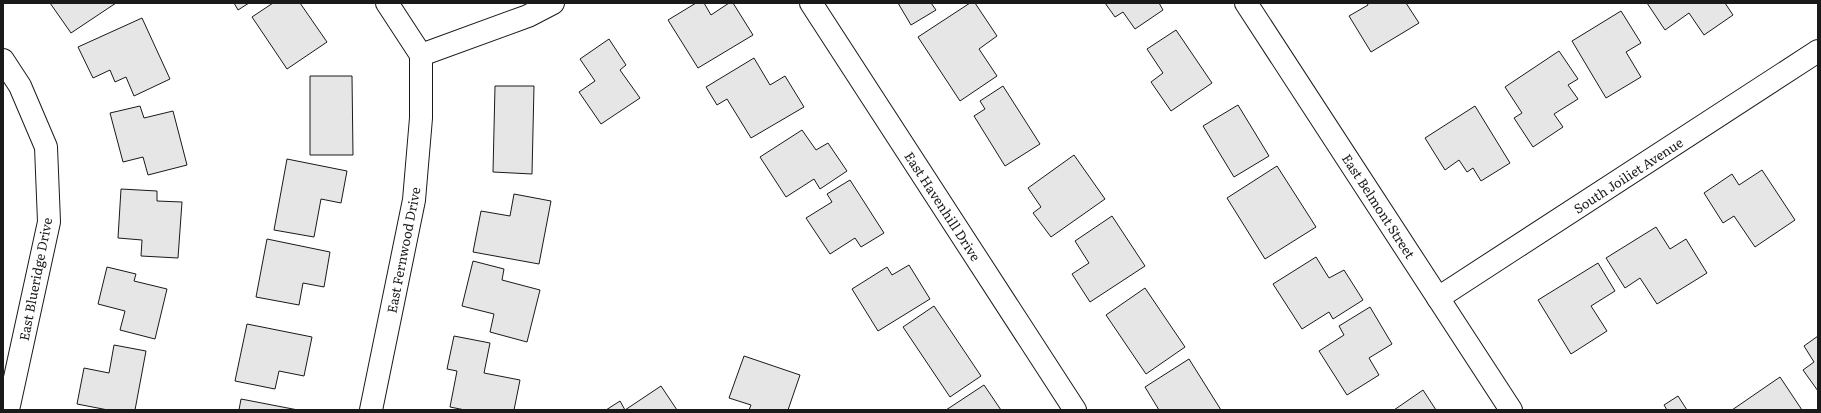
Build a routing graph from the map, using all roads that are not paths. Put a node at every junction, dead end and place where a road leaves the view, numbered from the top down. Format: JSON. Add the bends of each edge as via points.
{"nodes":[{"id":1,"x":387,"y":3,"type":"edge"},
{"id":2,"x":553,"y":3,"type":"edge"},
{"id":3,"x":811,"y":3,"type":"edge"},
{"id":4,"x":1246,"y":3,"type":"edge"},
{"id":5,"x":1818,"y":51,"type":"edge"},
{"id":6,"x":421,"y":55,"type":"junction"},
{"id":7,"x":3,"y":60,"type":"edge"},
{"id":8,"x":1438,"y":298,"type":"junction"},
{"id":9,"x":8,"y":410,"type":"edge"},
{"id":10,"x":371,"y":410,"type":"edge"},
{"id":11,"x":1075,"y":410,"type":"edge"},
{"id":12,"x":1511,"y":410,"type":"edge"}],
"edges":[{"from":1,"to":6,"type":"street"},
{"from":2,"to":6,"type":"street","via":[[528,16]]},
{"from":3,"to":11,"type":"street","name":"East Havenhill Drive"},
{"from":4,"to":8,"type":"street","name":"East Belmont Street"},
{"from":5,"to":8,"type":"street","name":"South Joiliet Avenue"},
{"from":6,"to":10,"type":"street","name":"East Fernwood Drive","via":[[421,118],[414,200]]},
{"from":7,"to":9,"type":"street","name":"East Blueridge Drive","via":[[20,86],[46,147],[49,222]]},
{"from":8,"to":12,"type":"street","name":"East Belmont Street"}]}
